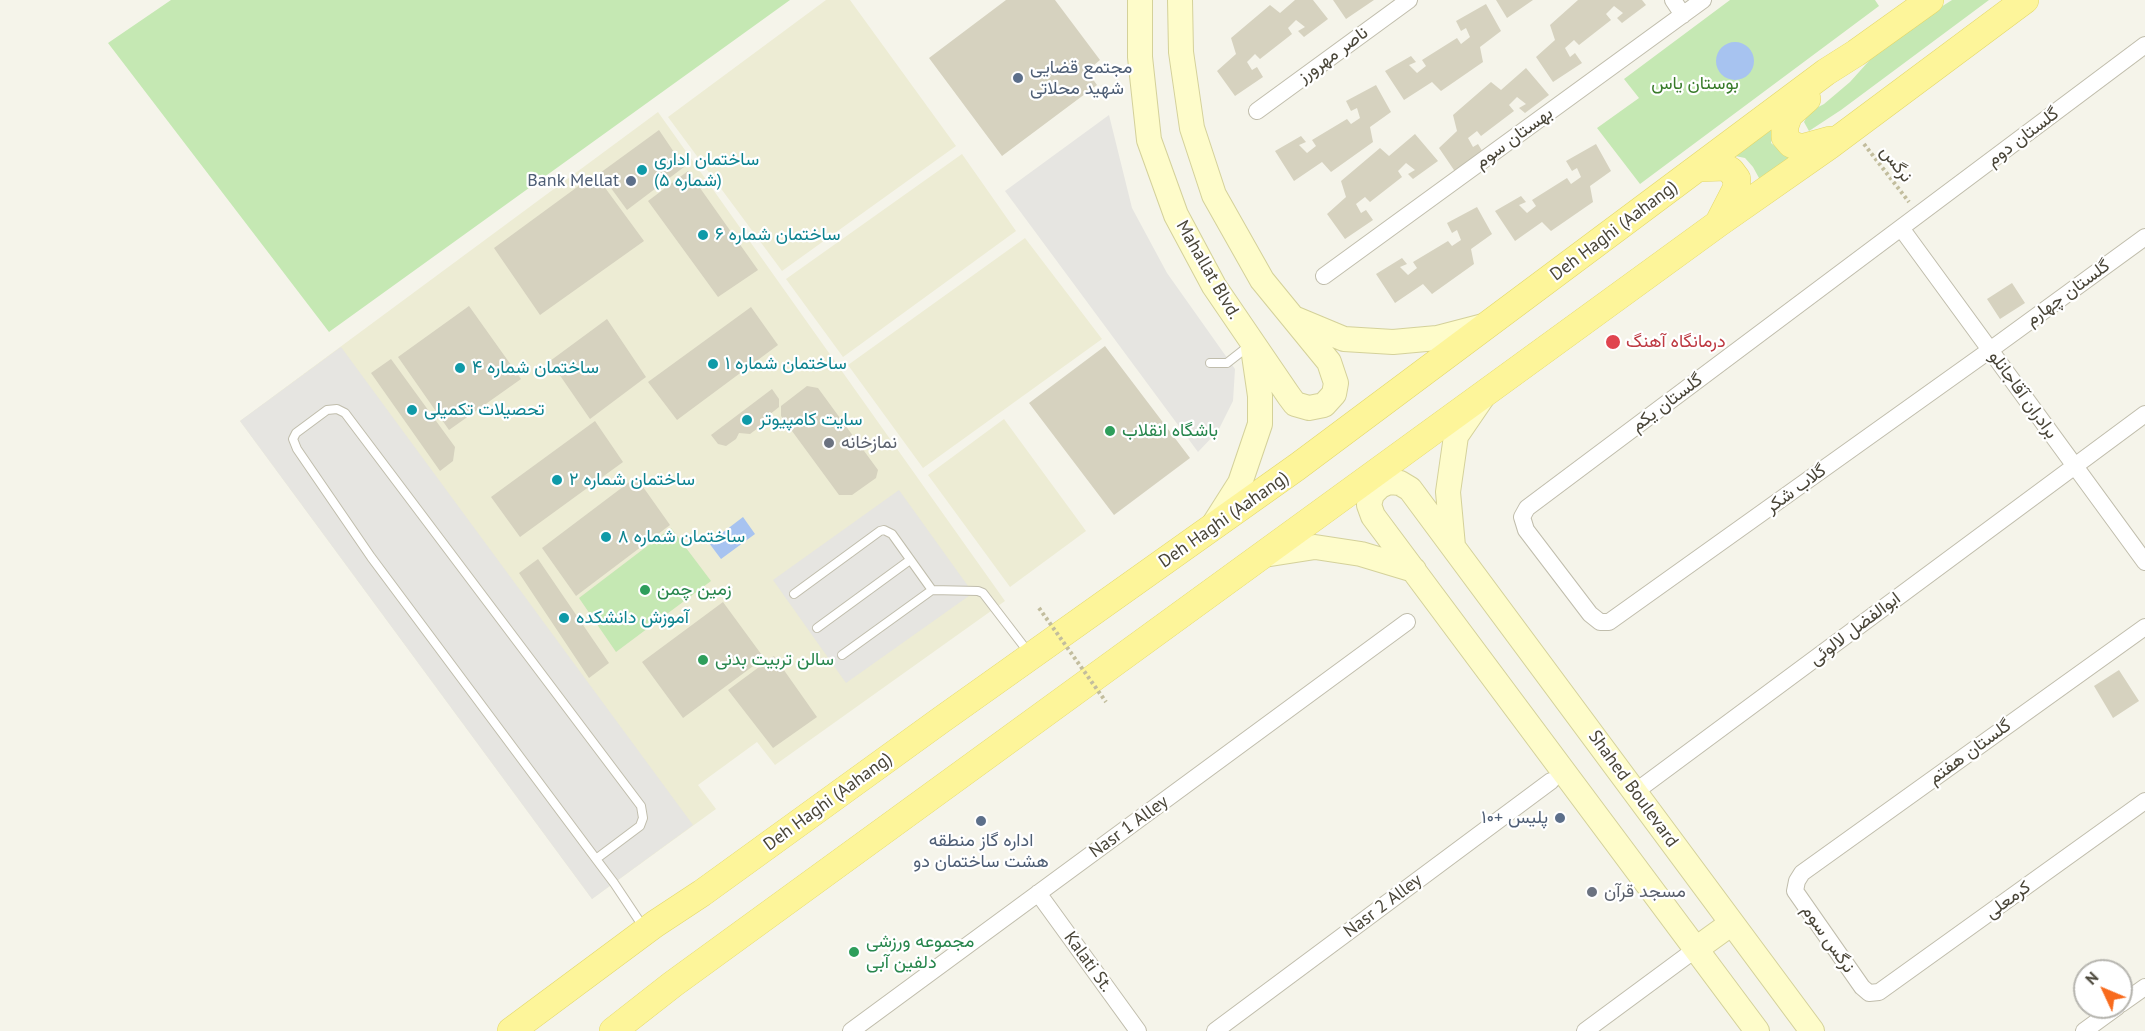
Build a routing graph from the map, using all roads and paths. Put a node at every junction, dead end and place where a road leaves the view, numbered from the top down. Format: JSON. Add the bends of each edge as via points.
{"nodes":[{"id":1,"x":1140,"y":0,"type":"edge"},
{"id":2,"x":1180,"y":0,"type":"edge"},
{"id":3,"x":1409,"y":0,"type":"edge"},
{"id":4,"x":1672,"y":0,"type":"edge"},
{"id":5,"x":1703,"y":0,"type":"edge"},
{"id":6,"x":1930,"y":0,"type":"edge"},
{"id":7,"x":2025,"y":0,"type":"edge"},
{"id":8,"x":1683,"y":15,"type":"junction"},
{"id":9,"x":2145,"y":45,"type":"edge"},
{"id":10,"x":1856,"y":53,"type":"junction"},
{"id":11,"x":1257,"y":111,"type":"dead end"},
{"id":12,"x":1847,"y":132,"type":"junction"},
{"id":13,"x":1699,"y":168,"type":"junction"},
{"id":14,"x":1919,"y":214,"type":"junction"},
{"id":15,"x":1719,"y":224,"type":"junction"},
{"id":16,"x":1901,"y":228,"type":"junction"},
{"id":17,"x":2145,"y":237,"type":"edge"},
{"id":18,"x":1324,"y":276,"type":"dead end"},
{"id":19,"x":1290,"y":317,"type":"junction"},
{"id":20,"x":1488,"y":325,"type":"junction"},
{"id":21,"x":1253,"y":343,"type":"junction"},
{"id":22,"x":1990,"y":350,"type":"junction"},
{"id":23,"x":1210,"y":363,"type":"dead end"},
{"id":24,"x":1485,"y":394,"type":"junction"},
{"id":25,"x":2145,"y":414,"type":"edge"},
{"id":26,"x":2075,"y":465,"type":"junction"},
{"id":27,"x":1212,"y":529,"type":"junction"},
{"id":28,"x":1453,"y":546,"type":"junction"},
{"id":29,"x":1264,"y":555,"type":"junction"},
{"id":30,"x":910,"y":560,"type":"junction"},
{"id":31,"x":2145,"y":562,"type":"edge"},
{"id":32,"x":1414,"y":570,"type":"junction"},
{"id":33,"x":932,"y":590,"type":"junction"},
{"id":34,"x":794,"y":594,"type":"dead end"},
{"id":35,"x":1039,"y":608,"type":"dead end"},
{"id":36,"x":1407,"y":622,"type":"dead end"},
{"id":37,"x":1600,"y":622,"type":"joint"},
{"id":38,"x":2145,"y":627,"type":"edge"},
{"id":39,"x":817,"y":628,"type":"dead end"},
{"id":40,"x":842,"y":655,"type":"dead end"},
{"id":41,"x":1031,"y":656,"type":"junction"},
{"id":42,"x":1106,"y":702,"type":"dead end"},
{"id":43,"x":1551,"y":781,"type":"dead end"},
{"id":44,"x":1635,"y":792,"type":"junction"},
{"id":45,"x":2145,"y":801,"type":"edge"},
{"id":46,"x":596,"y":859,"type":"junction"},
{"id":47,"x":1797,"y":881,"type":"joint"},
{"id":48,"x":1038,"y":893,"type":"junction"},
{"id":49,"x":1732,"y":923,"type":"junction"},
{"id":50,"x":645,"y":930,"type":"junction"},
{"id":51,"x":1696,"y":949,"type":"junction"},
{"id":52,"x":1869,"y":993,"type":"joint"},
{"id":53,"x":2101,"y":1019,"type":"edge"},
{"id":54,"x":511,"y":1031,"type":"edge"},
{"id":55,"x":613,"y":1031,"type":"edge"},
{"id":56,"x":850,"y":1031,"type":"edge"},
{"id":57,"x":1138,"y":1031,"type":"edge"},
{"id":58,"x":1215,"y":1031,"type":"edge"},
{"id":59,"x":1585,"y":1031,"type":"edge"},
{"id":60,"x":1756,"y":1031,"type":"edge"},
{"id":61,"x":1812,"y":1031,"type":"edge"},
{"id":62,"x":2084,"y":1031,"type":"edge"}],
"edges":[{"from":1,"to":21,"type":"main road","name":"Mahallat Blvd.","via":[[1140,57],[1149,140],[1176,215],[1214,286]]},
{"from":2,"to":19,"type":"main road","via":[[1181,52],[1192,128],[1214,195],[1262,280]]},
{"from":3,"to":11,"type":"street","name":"ناصر مهرورز"},
{"from":4,"to":8,"type":"street"},
{"from":5,"to":8,"type":"street","name":"بهستان سوم"},
{"from":6,"to":10,"type":"main road","name":"Deh Haghi (Aahang)"},
{"from":7,"to":12,"type":"main road"},
{"from":8,"to":18,"type":"street","name":"بهستان سوم"},
{"from":9,"to":14,"type":"street","name":"گلستان دوم"},
{"from":10,"to":12,"type":"main road","via":[[1790,115],[1785,126],[1785,137],[1801,148]]},
{"from":10,"to":13,"type":"main road","name":"Deh Haghi (Aahang)"},
{"from":12,"to":14,"type":"path","name":"نرگس"},
{"from":12,"to":15,"type":"main road"},
{"from":13,"to":15,"type":"main road","via":[[1725,167],[1737,179]]},
{"from":13,"to":20,"type":"main road","name":"Deh Haghi (Aahang)"},
{"from":14,"to":16,"type":"street","name":"گلستان دوم"},
{"from":15,"to":24,"type":"main road"},
{"from":16,"to":22,"type":"street","name":"برادران آقاجانلو"},
{"from":16,"to":37,"type":"street","name":"گلستان یکم","via":[[1527,508],[1522,517],[1526,530]]},
{"from":17,"to":22,"type":"street","name":"گلستان چهارم"},
{"from":19,"to":20,"type":"main road","via":[[1344,339],[1393,342],[1437,338]]},
{"from":19,"to":21,"type":"main road","via":[[1329,362],[1336,382],[1334,394],[1324,405],[1309,408],[1295,404]]},
{"from":20,"to":27,"type":"main road","name":"Deh Haghi (Aahang)"},
{"from":21,"to":23,"type":"lane","via":[[1227,363]]},
{"from":21,"to":27,"type":"main road","name":"Mahallat Blvd.","via":[[1260,424],[1240,483]]},
{"from":22,"to":26,"type":"street","name":"برادران آقاجانلو"},
{"from":22,"to":37,"type":"street","name":"گلاب شکر","via":[[1609,622]]},
{"from":24,"to":28,"type":"main road","via":[[1456,436],[1448,492]]},
{"from":24,"to":29,"type":"main road"},
{"from":25,"to":26,"type":"street","name":"ابوالفضل لالوئی"},
{"from":26,"to":31,"type":"street","name":"برادران آقاجانلو"},
{"from":26,"to":44,"type":"street","name":"ابوالفضل لالوئی"},
{"from":27,"to":41,"type":"main road","name":"Deh Haghi (Aahang)"},
{"from":28,"to":32,"type":"main road","name":"Shahed Boulevard","via":[[1410,489],[1400,483],[1380,486],[1369,505],[1373,516]]},
{"from":28,"to":44,"type":"main road","name":"Shahed Boulevard"},
{"from":29,"to":32,"type":"main road","via":[[1315,548],[1361,554]]},
{"from":29,"to":55,"type":"main road"},
{"from":30,"to":33,"type":"lane"},
{"from":30,"to":34,"type":"lane","via":[[892,534],[879,531]]},
{"from":30,"to":39,"type":"lane"},
{"from":32,"to":51,"type":"main road"},
{"from":33,"to":40,"type":"lane"},
{"from":33,"to":41,"type":"lane","via":[[983,593]]},
{"from":35,"to":42,"type":"path","bridge":true},
{"from":36,"to":48,"type":"street","name":"Nasr 1 Alley"},
{"from":38,"to":47,"type":"street","name":"گلستان هفتم","via":[[1802,873]]},
{"from":41,"to":50,"type":"main road","name":"Deh Haghi (Aahang)"},
{"from":43,"to":58,"type":"street","name":"Nasr 2 Alley"},
{"from":44,"to":49,"type":"main road","name":"Shahed Boulevard"},
{"from":45,"to":52,"type":"street","name":"کرمعلی","via":[[1879,992]]},
{"from":46,"to":46,"type":"lane","via":[[371,557],[297,449],[293,439],[296,433],[327,410],[345,413],[641,806],[640,826]]},
{"from":46,"to":50,"type":"lane"},
{"from":47,"to":52,"type":"street","name":"نرگس سوم","via":[[1795,891]]},
{"from":48,"to":56,"type":"street","name":"Nasr 1 Alley"},
{"from":48,"to":57,"type":"street","name":"Kalati St."},
{"from":49,"to":51,"type":"main road"},
{"from":49,"to":61,"type":"main road","name":"Shahed Boulevard"},
{"from":50,"to":54,"type":"main road","name":"Deh Haghi (Aahang)"},
{"from":51,"to":59,"type":"street"},
{"from":51,"to":60,"type":"main road"},
{"from":53,"to":62,"type":"street"}]}
